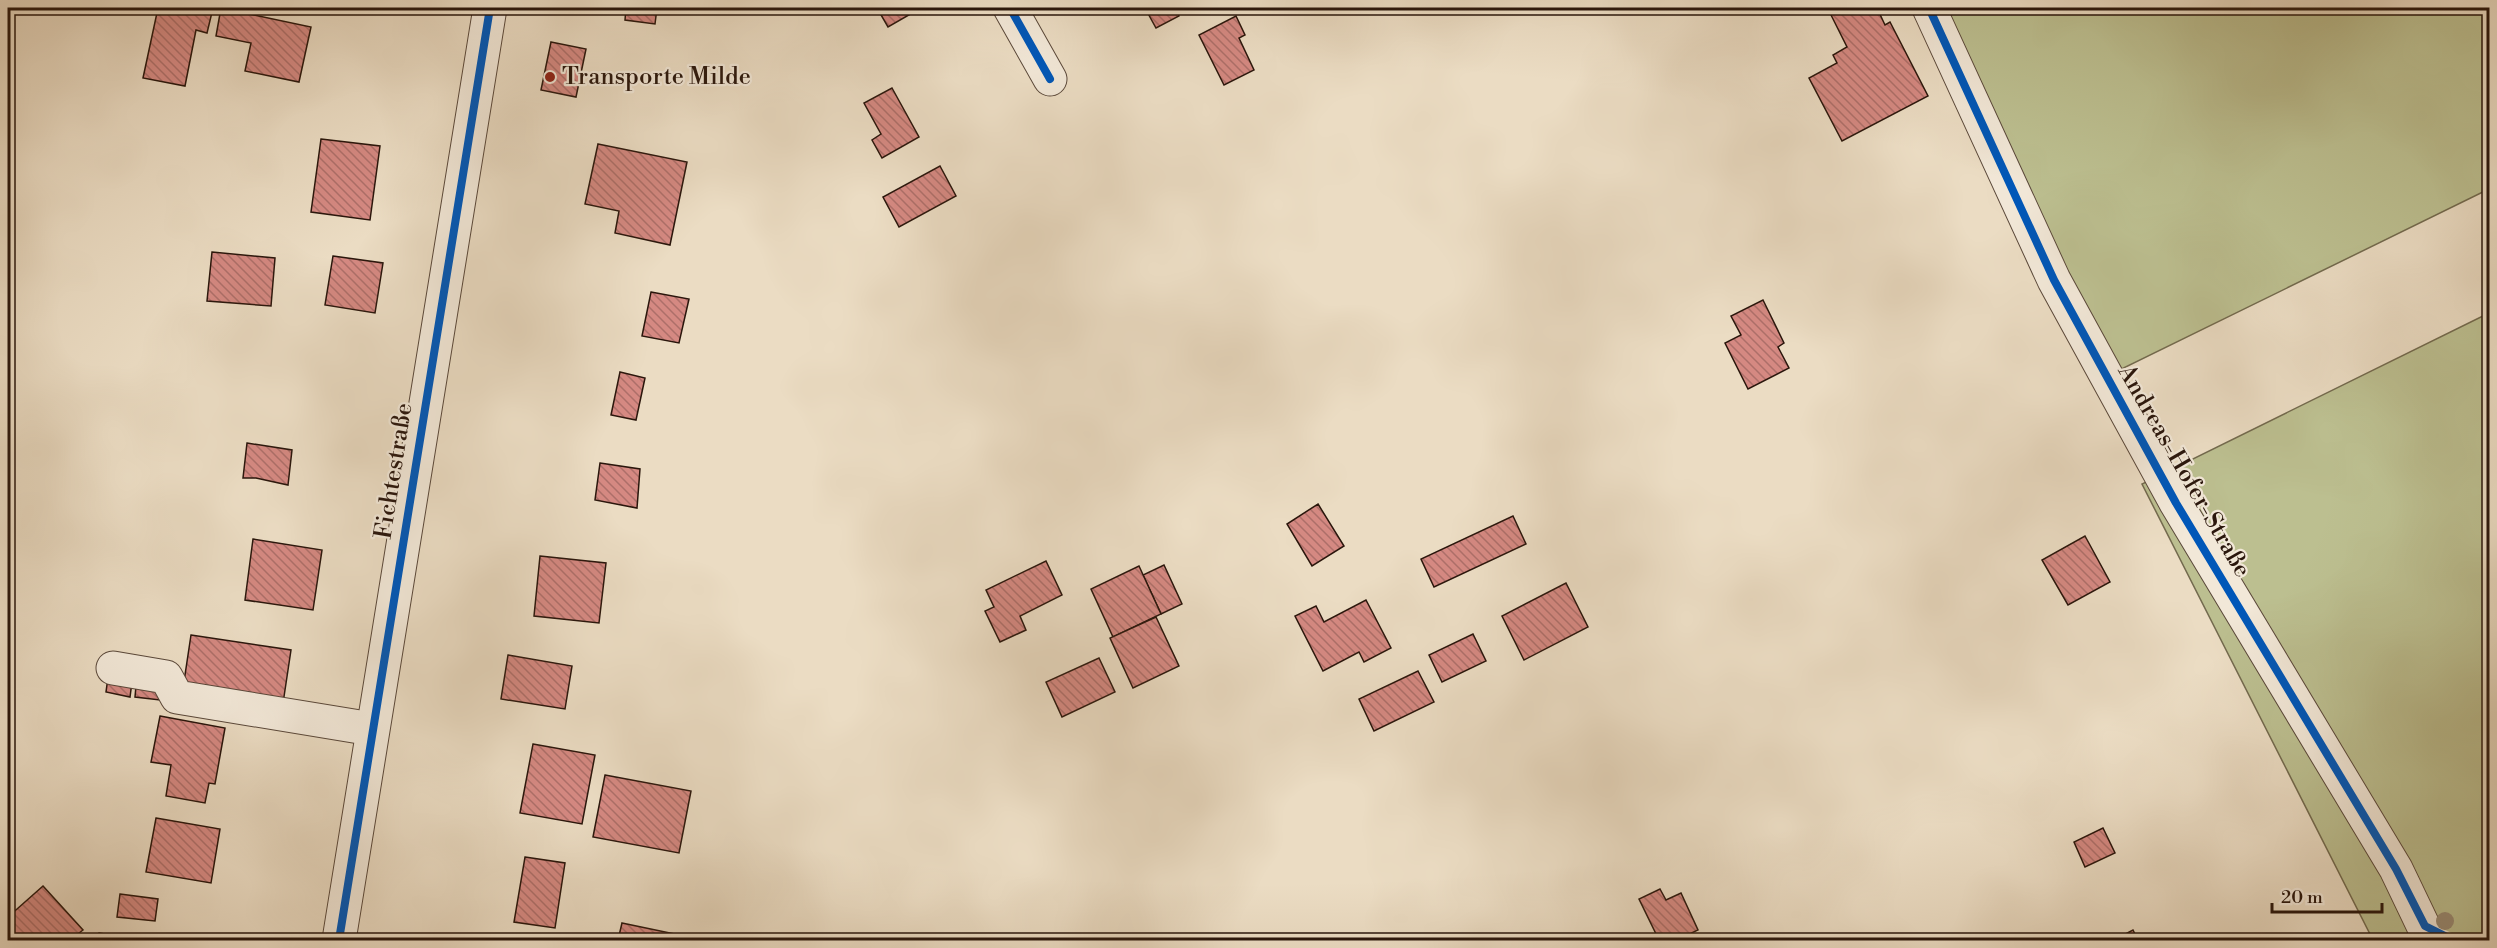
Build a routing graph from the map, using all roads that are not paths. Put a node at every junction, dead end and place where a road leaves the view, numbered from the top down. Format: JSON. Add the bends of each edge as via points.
{"nodes":[{"id":1,"x":490,"y":8,"type":"edge"},
{"id":2,"x":1010,"y":8,"type":"edge"},
{"id":3,"x":1929,"y":8,"type":"edge"},
{"id":4,"x":1050,"y":79,"type":"dead end"},
{"id":5,"x":113,"y":668,"type":"dead end"},
{"id":6,"x":372,"y":729,"type":"junction"},
{"id":7,"x":339,"y":940,"type":"edge"},
{"id":8,"x":2430,"y":940,"type":"edge"}],
"edges":[{"from":1,"to":6,"type":"street","name":"Fichtestraße"},
{"from":2,"to":4,"type":"street"},
{"from":3,"to":8,"type":"street","name":"Andreas-Hofer-Straße","via":[[2054,280],[2176,503],[2396,869]]},
{"from":5,"to":6,"type":"street","via":[[166,677],[177,697]]},
{"from":6,"to":7,"type":"street","name":"Fichtestraße"}]}
